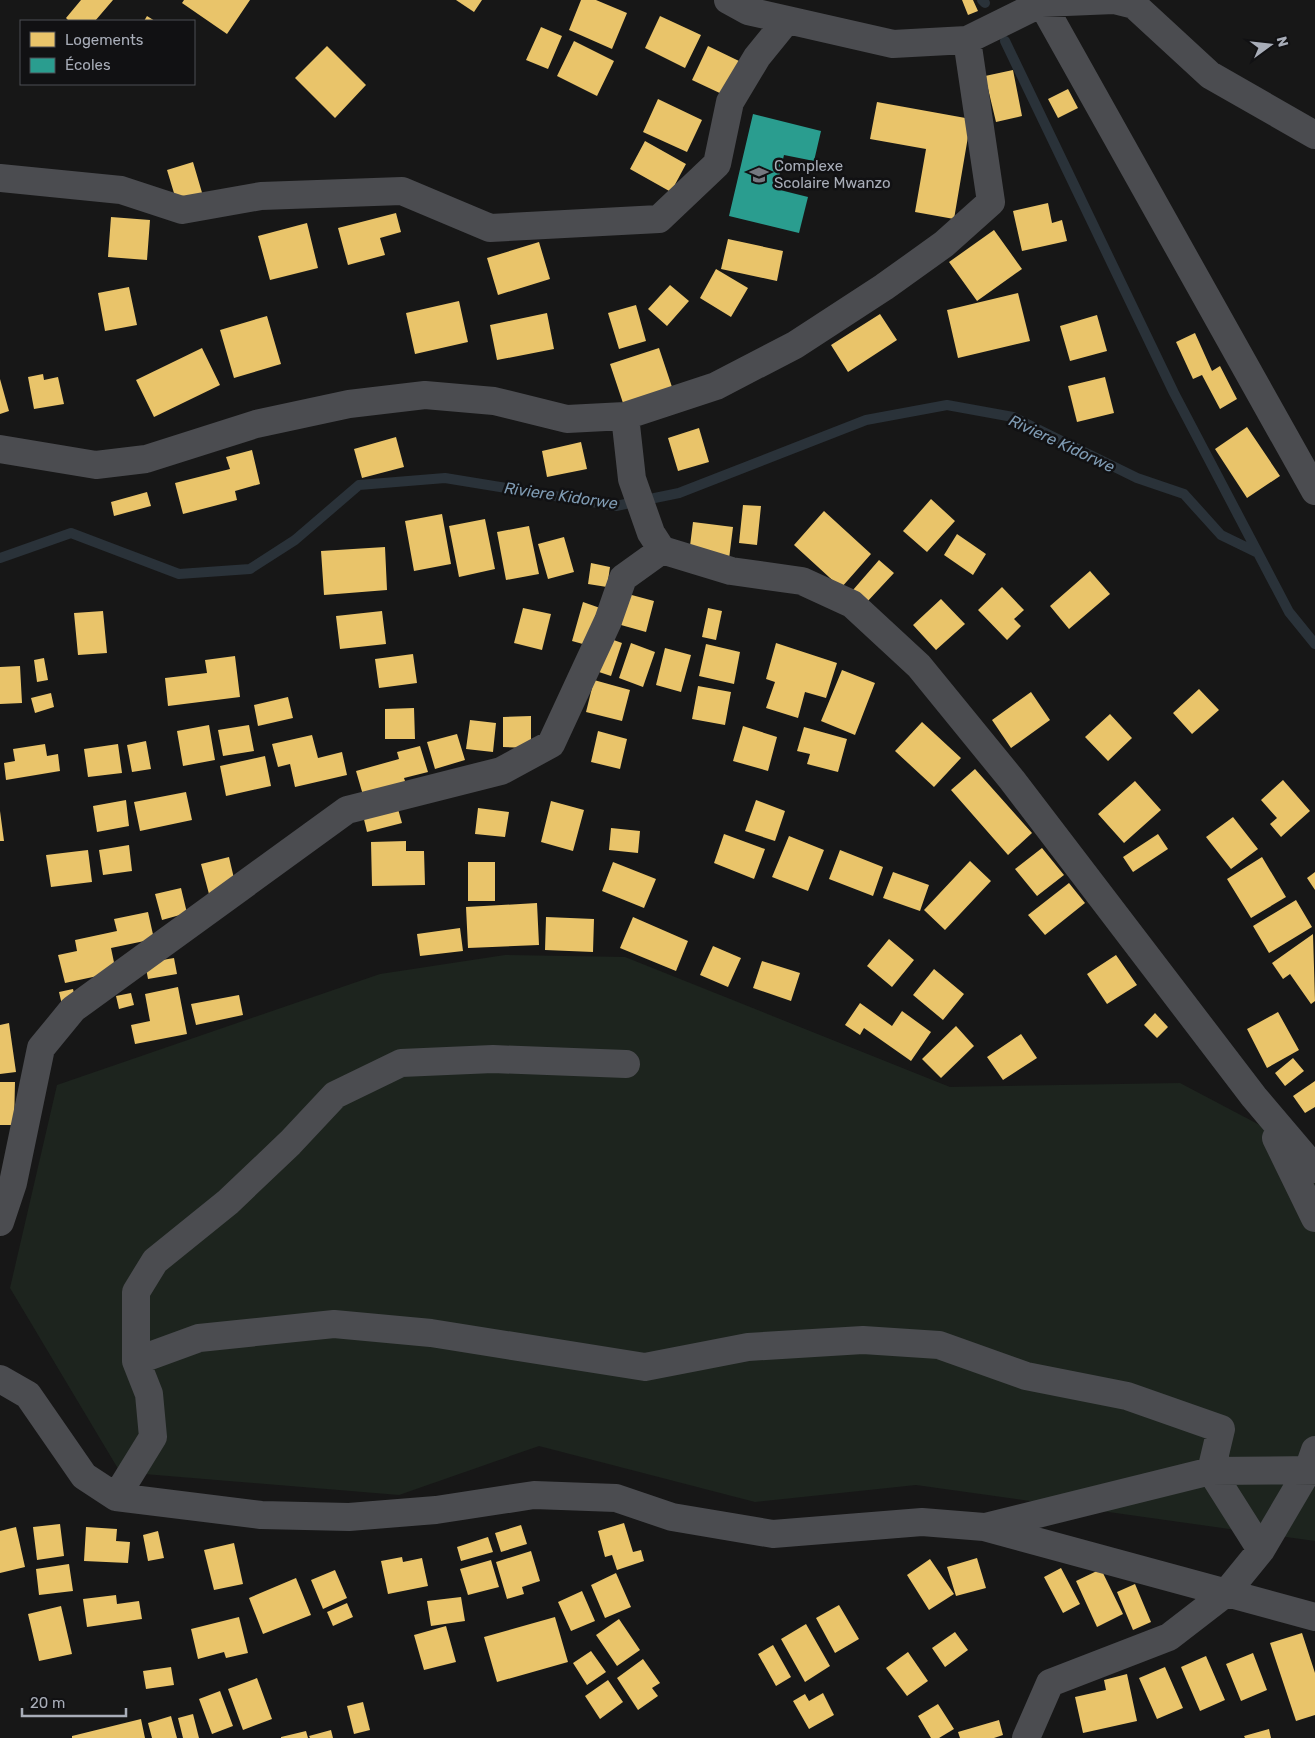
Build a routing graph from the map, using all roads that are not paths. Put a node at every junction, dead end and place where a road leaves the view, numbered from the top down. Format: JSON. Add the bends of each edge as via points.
{"nodes":[{"id":1,"x":728,"y":0,"type":"edge"},
{"id":2,"x":1041,"y":2,"type":"edge"},
{"id":3,"x":787,"y":20,"type":"junction"},
{"id":4,"x":967,"y":40,"type":"junction"},
{"id":5,"x":1315,"y":135,"type":"edge"},
{"id":6,"x":0,"y":178,"type":"edge"},
{"id":7,"x":625,"y":416,"type":"junction"},
{"id":8,"x":0,"y":449,"type":"edge"},
{"id":9,"x":1315,"y":491,"type":"edge"},
{"id":10,"x":656,"y":541,"type":"junction"},
{"id":11,"x":626,"y":1064,"type":"dead end"},
{"id":12,"x":1254,"y":1097,"type":"junction"},
{"id":13,"x":1315,"y":1169,"type":"edge"},
{"id":14,"x":1315,"y":1218,"type":"edge"},
{"id":15,"x":0,"y":1222,"type":"edge"},
{"id":16,"x":136,"y":1361,"type":"junction"},
{"id":17,"x":0,"y":1379,"type":"edge"},
{"id":18,"x":1313,"y":1463,"type":"edge"},
{"id":19,"x":1211,"y":1471,"type":"junction"},
{"id":20,"x":116,"y":1498,"type":"junction"},
{"id":21,"x":984,"y":1527,"type":"junction"},
{"id":22,"x":1261,"y":1550,"type":"junction"},
{"id":23,"x":1226,"y":1594,"type":"junction"},
{"id":24,"x":1315,"y":1617,"type":"edge"},
{"id":25,"x":1026,"y":1738,"type":"edge"}],
"edges":[{"from":1,"to":3,"type":"street","via":[[748,11]]},
{"from":2,"to":4,"type":"street"},
{"from":2,"to":5,"type":"street","via":[[1114,0],[1134,5],[1210,75]]},
{"from":2,"to":9,"type":"street"},
{"from":3,"to":4,"type":"street","via":[[893,44]]},
{"from":3,"to":6,"type":"street","via":[[756,57],[730,102],[716,164],[659,219],[490,228],[402,191],[261,196],[182,210],[121,190]]},
{"from":4,"to":7,"type":"street","via":[[991,202],[944,244],[884,288],[796,345],[716,386]]},
{"from":7,"to":8,"type":"street","via":[[567,419],[494,402],[425,395],[349,404],[256,424],[146,459],[96,465]]},
{"from":7,"to":10,"type":"street","via":[[632,479]]},
{"from":10,"to":12,"type":"street","via":[[731,571],[802,581],[852,604],[919,666],[1012,780]]},
{"from":10,"to":15,"type":"street","via":[[624,578],[552,744],[501,771],[347,810],[73,1009],[42,1048],[15,1173]]},
{"from":11,"to":16,"type":"street","via":[[493,1059],[401,1064],[335,1096],[228,1202],[155,1261],[136,1292]]},
{"from":12,"to":13,"type":"street"},
{"from":12,"to":14,"type":"street"},
{"from":16,"to":19,"type":"street","via":[[199,1338],[334,1324],[431,1333],[646,1366],[748,1347],[863,1340],[939,1345],[1026,1376],[1127,1396],[1221,1429]]},
{"from":16,"to":20,"type":"street","via":[[149,1394],[153,1437]]},
{"from":17,"to":20,"type":"street","via":[[28,1395],[84,1476]]},
{"from":18,"to":19,"type":"street"},
{"from":18,"to":22,"type":"street"},
{"from":19,"to":21,"type":"street"},
{"from":19,"to":22,"type":"street"},
{"from":20,"to":21,"type":"street","via":[[261,1515],[349,1517],[436,1510],[534,1495],[616,1498],[672,1517],[773,1534],[922,1522]]},
{"from":21,"to":23,"type":"street"},
{"from":22,"to":23,"type":"street"},
{"from":23,"to":24,"type":"street"},
{"from":23,"to":25,"type":"street","via":[[1169,1637],[1050,1682]]}]}
